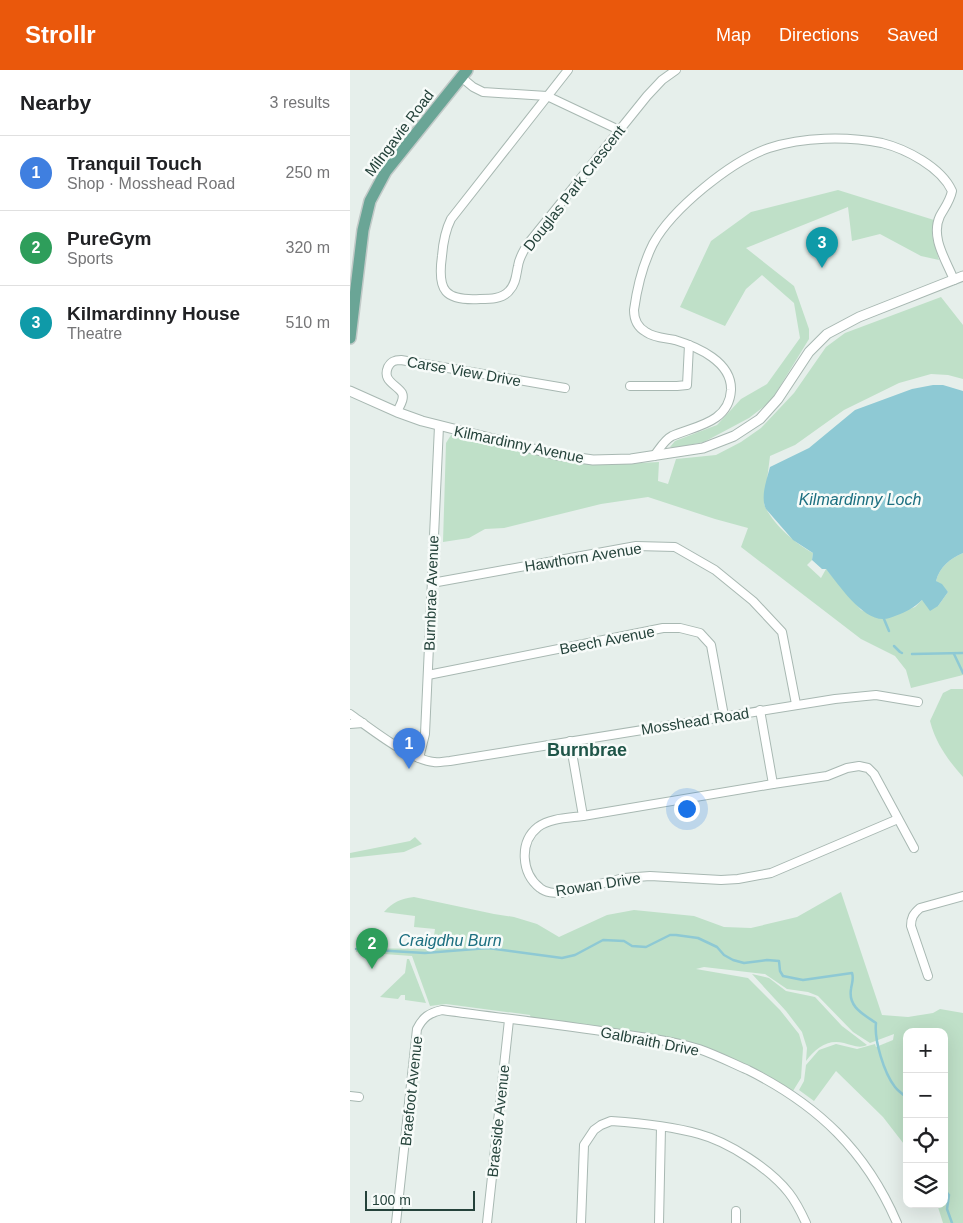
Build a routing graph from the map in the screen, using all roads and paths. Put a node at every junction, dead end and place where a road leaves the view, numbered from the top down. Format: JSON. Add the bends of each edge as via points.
{"nodes":[{"id":1,"x":568,"y":70,"type":"edge"},
{"id":2,"x":676,"y":70,"type":"edge"},
{"id":3,"x":464,"y":74,"type":"edge"},
{"id":4,"x":547,"y":96,"type":"junction"},
{"id":5,"x":619,"y":130,"type":"junction"},
{"id":6,"x":959,"y":278,"type":"edge"},
{"id":7,"x":350,"y":338,"type":"edge"},
{"id":8,"x":689,"y":344,"type":"junction"},
{"id":9,"x":630,"y":386,"type":"dead end"},
{"id":10,"x":565,"y":388,"type":"dead end"},
{"id":11,"x":350,"y":392,"type":"edge"},
{"id":12,"x":396,"y":412,"type":"junction"},
{"id":13,"x":439,"y":426,"type":"junction"},
{"id":14,"x":664,"y":443,"type":"junction"},
{"id":15,"x":672,"y":454,"type":"junction"},
{"id":16,"x":654,"y":456,"type":"junction"},
{"id":17,"x":432,"y":583,"type":"junction"},
{"id":18,"x":428,"y":675,"type":"junction"},
{"id":19,"x":918,"y":702,"type":"dead end"},
{"id":20,"x":796,"y":704,"type":"junction"},
{"id":21,"x":760,"y":710,"type":"junction"},
{"id":22,"x":350,"y":714,"type":"edge"},
{"id":23,"x":724,"y":716,"type":"junction"},
{"id":24,"x":363,"y":723,"type":"junction"},
{"id":25,"x":350,"y":724,"type":"edge"},
{"id":26,"x":570,"y":741,"type":"junction"},
{"id":27,"x":419,"y":758,"type":"junction"},
{"id":28,"x":773,"y":784,"type":"junction"},
{"id":29,"x":583,"y":816,"type":"junction"},
{"id":30,"x":898,"y":819,"type":"junction"},
{"id":31,"x":914,"y":848,"type":"dead end"},
{"id":32,"x":963,"y":896,"type":"edge"},
{"id":33,"x":928,"y":976,"type":"dead end"},
{"id":34,"x":509,"y":1020,"type":"junction"},
{"id":35,"x":350,"y":1096,"type":"edge"},
{"id":36,"x":359,"y":1097,"type":"dead end"},
{"id":37,"x":661,"y":1127,"type":"junction"},
{"id":38,"x":736,"y":1211,"type":"dead end"},
{"id":39,"x":396,"y":1223,"type":"edge"},
{"id":40,"x":487,"y":1223,"type":"edge"},
{"id":41,"x":581,"y":1223,"type":"edge"},
{"id":42,"x":659,"y":1223,"type":"edge"},
{"id":43,"x":736,"y":1223,"type":"edge"},
{"id":44,"x":806,"y":1223,"type":"edge"},
{"id":45,"x":897,"y":1223,"type":"edge"}],
"edges":[{"from":1,"to":4,"type":"street","name":"Douglas Park Crescent"},
{"from":2,"to":5,"type":"street","name":"Douglas Park Crescent","via":[[655,86]]},
{"from":3,"to":4,"type":"street","via":[[473,88],[482,92]]},
{"from":3,"to":7,"type":"main road","name":"Milngavie Road","via":[[386,171],[370,201],[363,230]]},
{"from":4,"to":5,"type":"street"},
{"from":4,"to":5,"type":"street","name":"Douglas Park Crescent","via":[[456,212],[448,227],[440,279],[445,290],[457,299],[493,299],[509,291],[527,245]]},
{"from":6,"to":8,"type":"street","via":[[936,234],[952,191],[925,162],[908,152],[876,142],[839,139],[778,145],[734,166],[702,190],[668,223],[648,255],[635,301],[634,316],[638,326],[647,333]]},
{"from":6,"to":15,"type":"street","name":"Kilmardinny Avenue","via":[[839,326],[808,352],[778,399],[760,419],[716,444]]},
{"from":8,"to":9,"type":"street","via":[[687,385]]},
{"from":8,"to":14,"type":"street","via":[[706,353],[725,370],[730,379],[728,404],[713,421],[670,437]]},
{"from":10,"to":12,"type":"street","name":"Carse View Drive","via":[[394,360],[389,365],[387,377],[402,393]]},
{"from":11,"to":12,"type":"street","name":"Kilmardinny Avenue"},
{"from":12,"to":13,"type":"street","name":"Kilmardinny Avenue"},
{"from":13,"to":16,"type":"street","name":"Kilmardinny Avenue","via":[[522,448],[576,458],[611,460]]},
{"from":13,"to":17,"type":"street","name":"Burnbrae Avenue"},
{"from":14,"to":15,"type":"street","via":[[665,450]]},
{"from":14,"to":16,"type":"street"},
{"from":15,"to":16,"type":"street","name":"Kilmardinny Avenue"},
{"from":17,"to":18,"type":"street","name":"Burnbrae Avenue"},
{"from":17,"to":20,"type":"street","name":"Hawthorn Avenue","via":[[636,546],[675,547],[715,570],[745,594],[782,632]]},
{"from":18,"to":23,"type":"street","name":"Beech Avenue","via":[[663,628],[680,628],[700,633],[710,645]]},
{"from":18,"to":27,"type":"street","name":"Burnbrae Avenue","via":[[426,734]]},
{"from":19,"to":20,"type":"street","name":"Mosshead Road","via":[[876,695]]},
{"from":20,"to":21,"type":"street","name":"Mosshead Road"},
{"from":21,"to":23,"type":"street","name":"Mosshead Road"},
{"from":21,"to":28,"type":"street"},
{"from":22,"to":24,"type":"street","name":"Mosshead Road"},
{"from":23,"to":26,"type":"street","name":"Mosshead Road"},
{"from":24,"to":25,"type":"street"},
{"from":24,"to":27,"type":"street","name":"Mosshead Road"},
{"from":26,"to":27,"type":"street","name":"Mosshead Road","via":[[450,761],[434,762]]},
{"from":26,"to":29,"type":"street"},
{"from":28,"to":29,"type":"street","name":"Rowan Drive"},
{"from":28,"to":30,"type":"street","name":"Rowan Drive","via":[[827,776],[859,766],[868,768]]},
{"from":29,"to":30,"type":"street","name":"Rowan Drive","via":[[548,822],[531,834],[525,845],[526,864],[532,880],[541,889],[562,893],[624,878],[650,876],[721,880],[771,873]]},
{"from":30,"to":31,"type":"street"},
{"from":32,"to":33,"type":"street","via":[[920,908],[911,918]]},
{"from":34,"to":39,"type":"street","name":"Braefoot Avenue","via":[[442,1010],[423,1018],[417,1029]]},
{"from":34,"to":40,"type":"street","name":"Braeside Avenue"},
{"from":34,"to":45,"type":"street","name":"Galbraith Drive","via":[[660,1040],[700,1050],[769,1081],[795,1096],[837,1132],[871,1173]]},
{"from":35,"to":36,"type":"street"},
{"from":37,"to":41,"type":"street","via":[[611,1121],[588,1137],[584,1145]]},
{"from":37,"to":42,"type":"street"},
{"from":37,"to":44,"type":"street","via":[[701,1134],[743,1155],[788,1191]]},
{"from":38,"to":43,"type":"street"}]}
